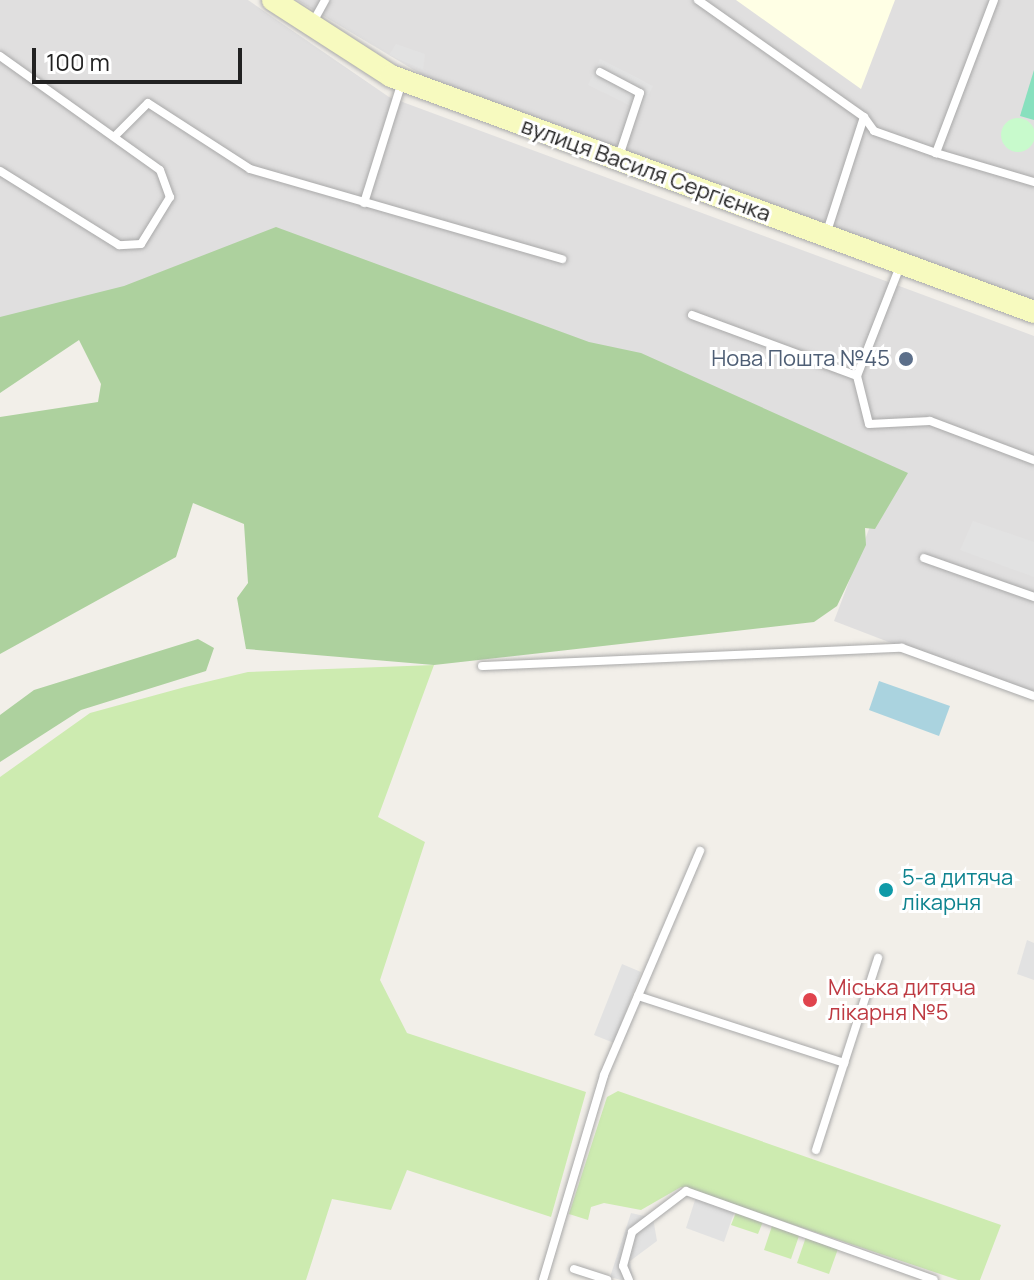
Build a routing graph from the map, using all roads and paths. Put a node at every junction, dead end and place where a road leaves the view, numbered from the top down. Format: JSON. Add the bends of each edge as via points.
{"nodes":[{"id":1,"x":273,"y":0,"type":"edge"},
{"id":2,"x":325,"y":0,"type":"edge"},
{"id":3,"x":698,"y":0,"type":"edge"},
{"id":4,"x":994,"y":0,"type":"edge"},
{"id":5,"x":311,"y":26,"type":"junction"},
{"id":6,"x":0,"y":56,"type":"edge"},
{"id":7,"x":600,"y":72,"type":"dead end"},
{"id":8,"x":402,"y":80,"type":"junction"},
{"id":9,"x":864,"y":117,"type":"junction"},
{"id":10,"x":116,"y":135,"type":"junction"},
{"id":11,"x":936,"y":153,"type":"junction"},
{"id":12,"x":617,"y":159,"type":"junction"},
{"id":13,"x":0,"y":171,"type":"edge"},
{"id":14,"x":1034,"y":182,"type":"edge"},
{"id":15,"x":364,"y":203,"type":"junction"},
{"id":16,"x":826,"y":236,"type":"junction"},
{"id":17,"x":562,"y":259,"type":"dead end"},
{"id":18,"x":901,"y":263,"type":"junction"},
{"id":19,"x":1034,"y":312,"type":"edge"},
{"id":20,"x":692,"y":315,"type":"dead end"},
{"id":21,"x":857,"y":376,"type":"junction"},
{"id":22,"x":1034,"y":460,"type":"edge"},
{"id":23,"x":924,"y":558,"type":"dead end"},
{"id":24,"x":1034,"y":597,"type":"edge"},
{"id":25,"x":482,"y":666,"type":"dead end"},
{"id":26,"x":1034,"y":696,"type":"edge"},
{"id":27,"x":700,"y":851,"type":"dead end"},
{"id":28,"x":878,"y":958,"type":"dead end"},
{"id":29,"x":638,"y":996,"type":"junction"},
{"id":30,"x":844,"y":1063,"type":"junction"},
{"id":31,"x":816,"y":1150,"type":"dead end"},
{"id":32,"x":574,"y":1269,"type":"dead end"},
{"id":33,"x":543,"y":1280,"type":"edge"},
{"id":34,"x":607,"y":1280,"type":"edge"},
{"id":35,"x":629,"y":1280,"type":"edge"},
{"id":36,"x":934,"y":1280,"type":"edge"}],
"edges":[{"from":1,"to":5,"type":"main road","name":"вулиця Василя Сергієнка"},
{"from":2,"to":5,"type":"lane"},
{"from":3,"to":9,"type":"lane"},
{"from":4,"to":11,"type":"lane"},
{"from":5,"to":8,"type":"main road","name":"вулиця Василя Сергієнка"},
{"from":6,"to":10,"type":"lane"},
{"from":7,"to":12,"type":"lane","via":[[640,93]]},
{"from":8,"to":12,"type":"main road","name":"вулиця Василя Сергієнка"},
{"from":8,"to":15,"type":"lane"},
{"from":9,"to":11,"type":"lane","via":[[874,131]]},
{"from":9,"to":16,"type":"lane"},
{"from":10,"to":13,"type":"lane","via":[[169,183],[162,216],[141,244],[119,245]]},
{"from":10,"to":15,"type":"lane","via":[[148,103],[250,169]]},
{"from":11,"to":14,"type":"lane"},
{"from":12,"to":16,"type":"main road","name":"вулиця Василя Сергієнка"},
{"from":15,"to":17,"type":"lane"},
{"from":16,"to":18,"type":"main road","name":"вулиця Василя Сергієнка"},
{"from":18,"to":19,"type":"main road","name":"вулиця Василя Сергієнка"},
{"from":18,"to":21,"type":"lane"},
{"from":20,"to":21,"type":"lane"},
{"from":21,"to":22,"type":"lane","via":[[869,424],[930,421]]},
{"from":23,"to":24,"type":"lane"},
{"from":25,"to":26,"type":"lane","via":[[902,648]]},
{"from":27,"to":29,"type":"lane"},
{"from":28,"to":30,"type":"lane"},
{"from":29,"to":30,"type":"lane"},
{"from":29,"to":33,"type":"lane","via":[[604,1075]]},
{"from":30,"to":31,"type":"lane"},
{"from":32,"to":34,"type":"lane"},
{"from":35,"to":36,"type":"lane","via":[[623,1266],[632,1232],[686,1191]]}]}
